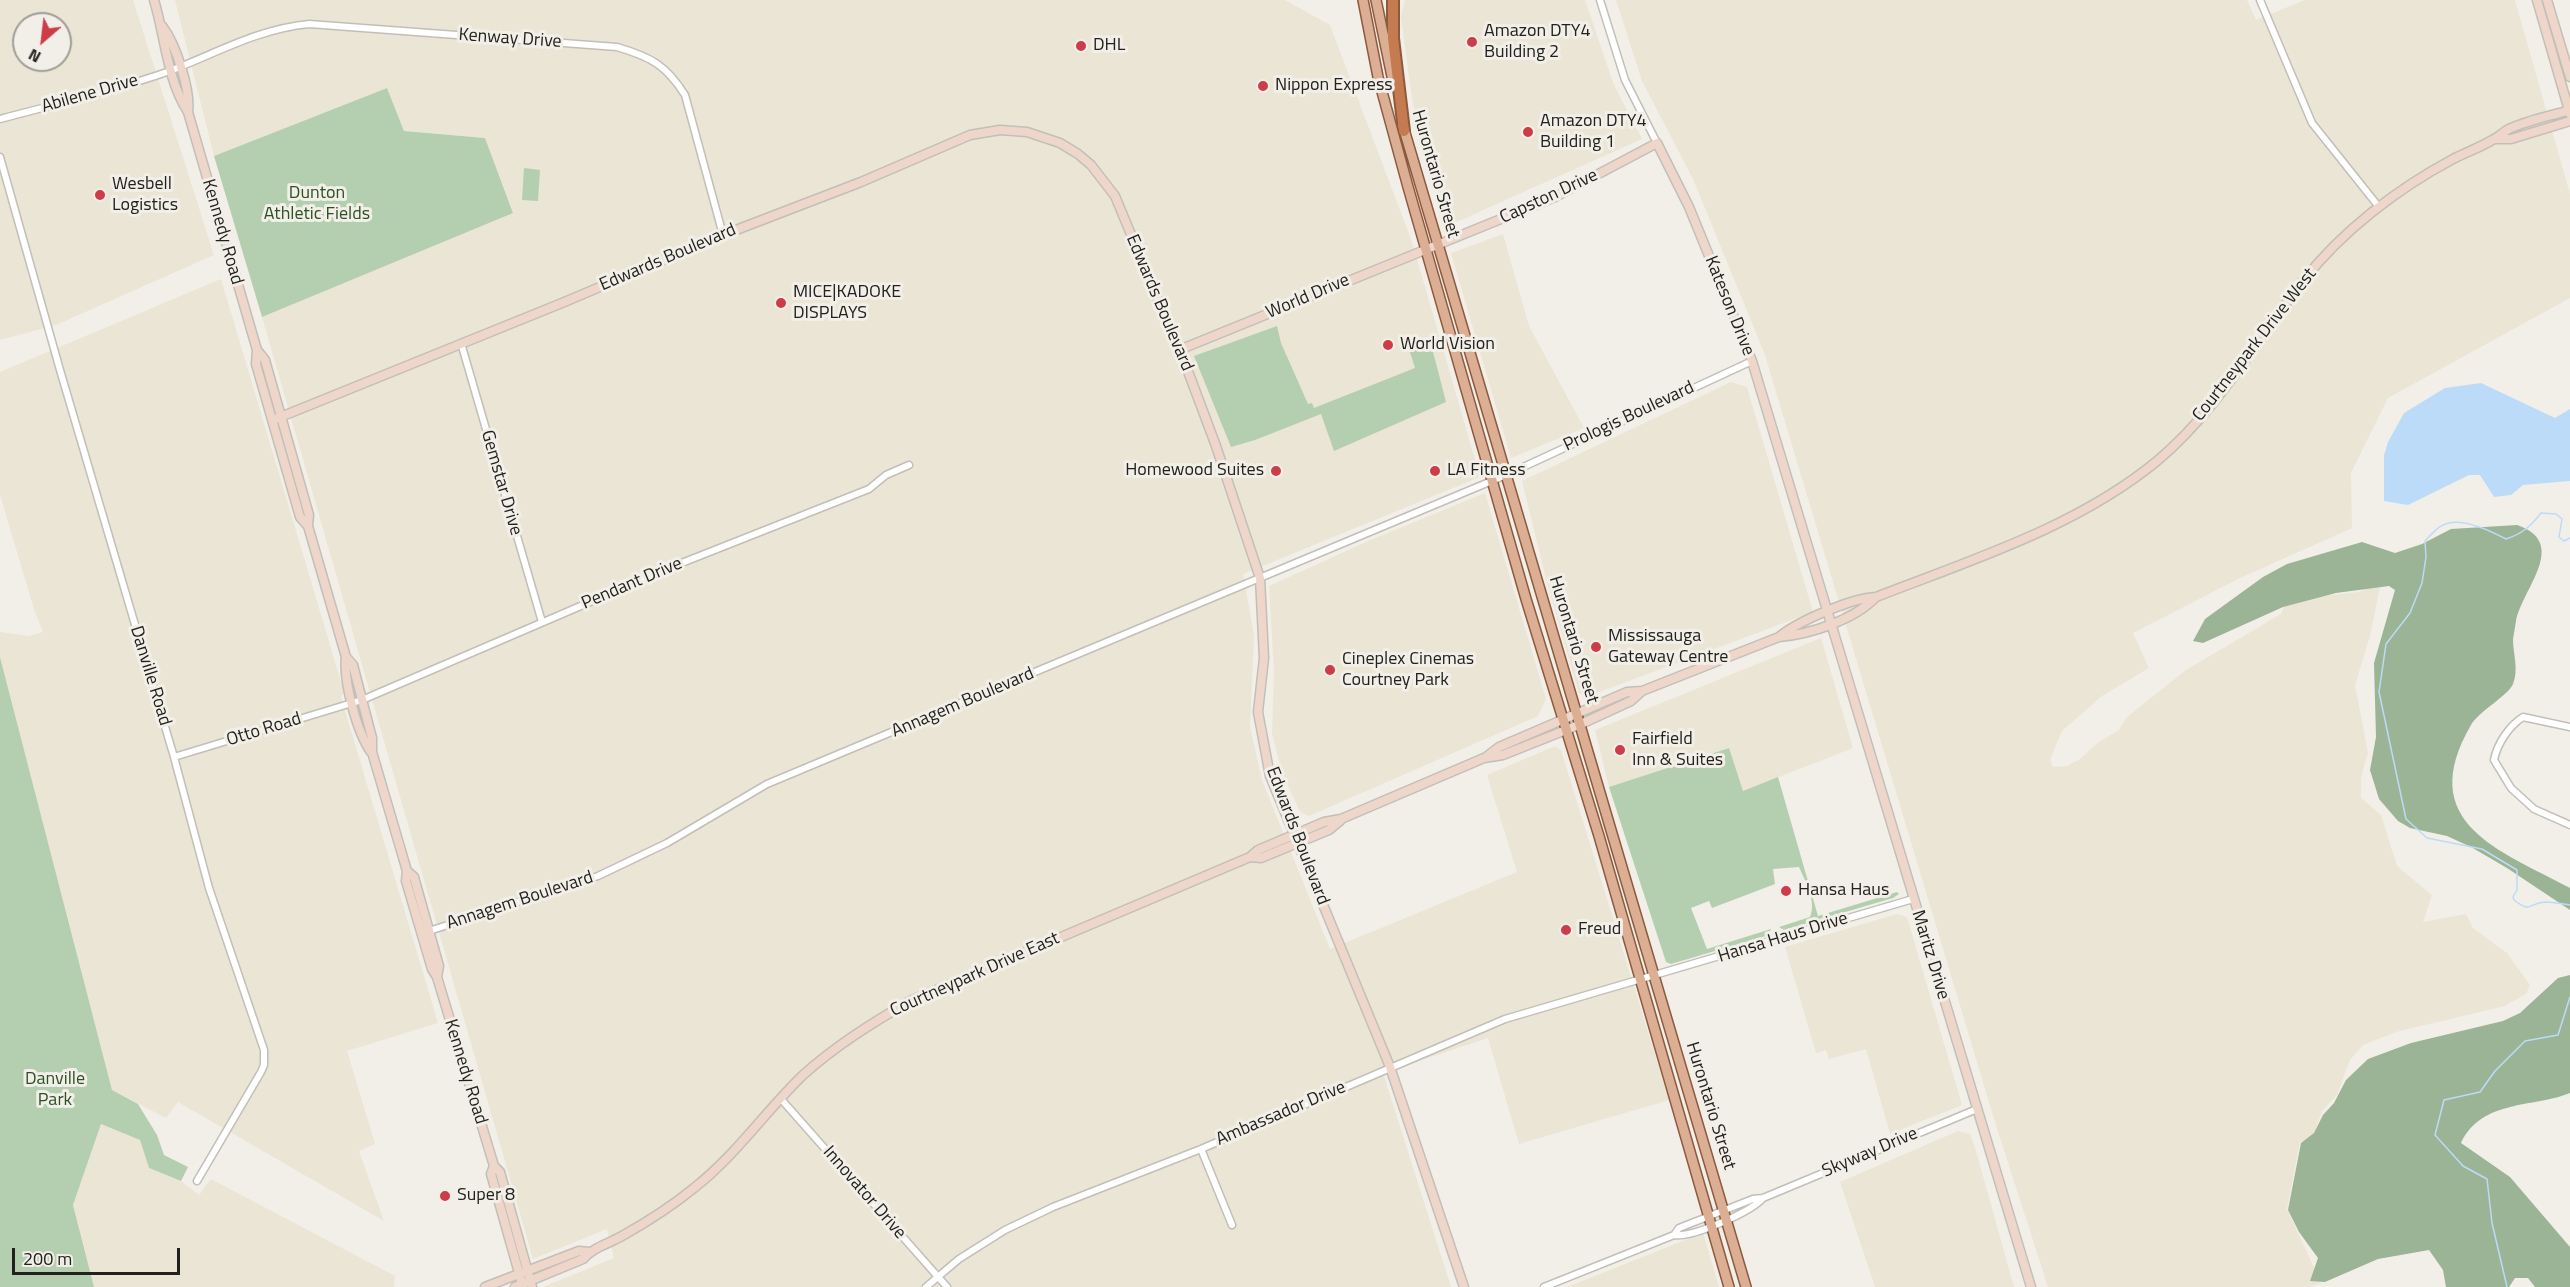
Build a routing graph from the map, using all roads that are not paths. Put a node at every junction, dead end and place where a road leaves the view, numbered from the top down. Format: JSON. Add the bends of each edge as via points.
{"nodes":[{"id":1,"x":154,"y":0,"type":"edge"},
{"id":2,"x":1363,"y":0,"type":"edge"},
{"id":3,"x":1376,"y":0,"type":"edge"},
{"id":4,"x":1393,"y":0,"type":"edge"},
{"id":5,"x":1600,"y":0,"type":"edge"},
{"id":6,"x":2260,"y":0,"type":"edge"},
{"id":7,"x":2537,"y":0,"type":"edge"},
{"id":8,"x":2547,"y":0,"type":"edge"},
{"id":9,"x":175,"y":68,"type":"junction"},
{"id":10,"x":2570,"y":77,"type":"edge"},
{"id":11,"x":2570,"y":112,"type":"edge"},
{"id":12,"x":0,"y":119,"type":"edge"},
{"id":13,"x":2570,"y":121,"type":"edge"},
{"id":14,"x":1404,"y":131,"type":"junction"},
{"id":15,"x":2495,"y":139,"type":"junction"},
{"id":16,"x":1657,"y":143,"type":"junction"},
{"id":17,"x":0,"y":157,"type":"edge"},
{"id":18,"x":2379,"y":207,"type":"junction"},
{"id":19,"x":723,"y":235,"type":"junction"},
{"id":20,"x":1438,"y":245,"type":"junction"},
{"id":21,"x":1427,"y":250,"type":"junction"},
{"id":22,"x":461,"y":343,"type":"junction"},
{"id":23,"x":1179,"y":350,"type":"junction"},
{"id":24,"x":1752,"y":361,"type":"junction"},
{"id":25,"x":277,"y":418,"type":"junction"},
{"id":26,"x":909,"y":465,"type":"dead end"},
{"id":27,"x":1506,"y":475,"type":"junction"},
{"id":28,"x":1492,"y":480,"type":"junction"},
{"id":29,"x":1260,"y":578,"type":"junction"},
{"id":30,"x":1876,"y":597,"type":"junction"},
{"id":31,"x":1827,"y":612,"type":"junction"},
{"id":32,"x":542,"y":622,"type":"junction"},
{"id":33,"x":1830,"y":623,"type":"junction"},
{"id":34,"x":1779,"y":637,"type":"junction"},
{"id":35,"x":1642,"y":691,"type":"junction"},
{"id":36,"x":358,"y":702,"type":"junction"},
{"id":37,"x":1577,"y":713,"type":"junction"},
{"id":38,"x":1563,"y":719,"type":"junction"},
{"id":39,"x":1581,"y":724,"type":"junction"},
{"id":40,"x":2570,"y":727,"type":"edge"},
{"id":41,"x":1566,"y":730,"type":"junction"},
{"id":42,"x":174,"y":757,"type":"junction"},
{"id":43,"x":1486,"y":758,"type":"junction"},
{"id":44,"x":2570,"y":825,"type":"edge"},
{"id":45,"x":1297,"y":838,"type":"junction"},
{"id":46,"x":1913,"y":899,"type":"junction"},
{"id":47,"x":425,"y":932,"type":"junction"},
{"id":48,"x":1654,"y":976,"type":"junction"},
{"id":49,"x":1640,"y":980,"type":"junction"},
{"id":50,"x":1390,"y":1067,"type":"junction"},
{"id":51,"x":781,"y":1099,"type":"junction"},
{"id":52,"x":1977,"y":1109,"type":"junction"},
{"id":53,"x":1201,"y":1149,"type":"junction"},
{"id":54,"x":197,"y":1181,"type":"dead end"},
{"id":55,"x":1725,"y":1215,"type":"junction"},
{"id":56,"x":1710,"y":1221,"type":"junction"},
{"id":57,"x":1232,"y":1225,"type":"dead end"},
{"id":58,"x":590,"y":1252,"type":"junction"},
{"id":59,"x":523,"y":1273,"type":"junction"},
{"id":60,"x":938,"y":1275,"type":"junction"},
{"id":61,"x":524,"y":1285,"type":"edge"},
{"id":62,"x":484,"y":1287,"type":"edge"},
{"id":63,"x":926,"y":1287,"type":"edge"},
{"id":64,"x":947,"y":1287,"type":"edge"},
{"id":65,"x":1464,"y":1287,"type":"edge"},
{"id":66,"x":1544,"y":1287,"type":"edge"},
{"id":67,"x":1730,"y":1287,"type":"edge"},
{"id":68,"x":1746,"y":1287,"type":"edge"},
{"id":69,"x":2031,"y":1287,"type":"edge"}],
"edges":[{"from":1,"to":9,"type":"main road","name":"Kennedy Road","via":[[169,35]]},
{"from":2,"to":21,"type":"main road","name":"Hurontario Street","via":[[1378,77]]},
{"from":3,"to":14,"type":"main road","name":"Hurontario Street"},
{"from":4,"to":14,"type":"highway","via":[[1393,38]]},
{"from":5,"to":16,"type":"street","name":"Kateson Drive","via":[[1625,80]]},
{"from":6,"to":18,"type":"street","via":[[2312,123]]},
{"from":7,"to":11,"type":"main road"},
{"from":8,"to":10,"type":"main road"},
{"from":9,"to":12,"type":"street","name":"Abilene Drive"},
{"from":9,"to":19,"type":"street","name":"Kenway Drive","via":[[282,26],[309,24],[617,47],[647,55],[673,76],[685,95]]},
{"from":9,"to":25,"type":"main road","name":"Kennedy Road","via":[[189,102],[188,112],[256,350],[265,360]]},
{"from":11,"to":15,"type":"main road","name":"Courtneypark Drive West","via":[[2508,129]]},
{"from":13,"to":15,"type":"main road","name":"Courtneypark Drive West","via":[[2511,139]]},
{"from":14,"to":20,"type":"main road","name":"Hurontario Street"},
{"from":15,"to":18,"type":"main road","name":"Courtneypark Drive West","via":[[2453,159]]},
{"from":16,"to":20,"type":"main road","name":"Capston Drive","via":[[1555,197]]},
{"from":16,"to":24,"type":"main road","name":"Kateson Drive","via":[[1689,207]]},
{"from":17,"to":42,"type":"street","name":"Danville Road"},
{"from":18,"to":30,"type":"main road","name":"Courtneypark Drive West","via":[[2333,247],[2303,281],[2237,373],[2197,421],[2157,460],[2112,492],[2039,531]]},
{"from":19,"to":22,"type":"main road","name":"Edwards Boulevard"},
{"from":19,"to":23,"type":"main road","name":"Edwards Boulevard","via":[[970,135],[1000,130],[1027,132],[1078,154],[1115,196]]},
{"from":20,"to":21,"type":"main road","name":"World Drive"},
{"from":20,"to":27,"type":"main road","name":"Hurontario Street"},
{"from":21,"to":23,"type":"main road","name":"World Drive"},
{"from":21,"to":28,"type":"main road","name":"Hurontario Street"},
{"from":22,"to":25,"type":"main road","name":"Edwards Boulevard"},
{"from":22,"to":32,"type":"street","name":"Gemstar Drive"},
{"from":23,"to":29,"type":"main road","name":"Edwards Boulevard"},
{"from":24,"to":27,"type":"street","name":"Prologis Boulevard"},
{"from":24,"to":31,"type":"main road","name":"Kateson Drive"},
{"from":25,"to":36,"type":"main road","name":"Kennedy Road","via":[[309,515],[308,526],[346,657],[353,664]]},
{"from":26,"to":32,"type":"street","name":"Pendant Drive","via":[[846,500]]},
{"from":27,"to":28,"type":"street","name":"Annagem Boulevard"},
{"from":27,"to":37,"type":"main road","name":"Hurontario Street"},
{"from":28,"to":29,"type":"street","name":"Annagem Boulevard"},
{"from":28,"to":38,"type":"main road","name":"Hurontario Street"},
{"from":29,"to":45,"type":"main road","name":"Edwards Boulevard","via":[[1264,657],[1258,712],[1270,776]]},
{"from":29,"to":47,"type":"street","name":"Annagem Boulevard","via":[[767,784],[659,848],[598,876]]},
{"from":30,"to":31,"type":"main road","name":"Courtneypark Drive West","via":[[1863,597]]},
{"from":30,"to":33,"type":"main road","name":"Courtneypark Drive West","via":[[1866,607]]},
{"from":31,"to":33,"type":"main road","name":"Kateson Drive"},
{"from":31,"to":34,"type":"main road","name":"Courtneypark Drive West","via":[[1791,627]]},
{"from":32,"to":36,"type":"street","name":"Pendant Drive"},
{"from":33,"to":34,"type":"main road","name":"Courtneypark Drive West"},
{"from":33,"to":46,"type":"main road","name":"Maritz Drive"},
{"from":34,"to":35,"type":"main road","name":"Courtneypark Drive West"},
{"from":35,"to":37,"type":"main road","name":"Courtneypark Drive West","via":[[1627,692]]},
{"from":35,"to":39,"type":"main road","name":"Courtneypark Drive West","via":[[1631,701]]},
{"from":36,"to":42,"type":"street","name":"Otto Road"},
{"from":36,"to":47,"type":"main road","name":"Kennedy Road","via":[[364,741],[372,752],[407,871],[406,881]]},
{"from":37,"to":38,"type":"main road","name":"Courtneypark Drive West"},
{"from":37,"to":39,"type":"main road","name":"Hurontario Street"},
{"from":38,"to":41,"type":"main road","name":"Hurontario Street"},
{"from":38,"to":43,"type":"main road","name":"Courtneypark Drive East","via":[[1499,747]]},
{"from":39,"to":41,"type":"main road","name":"Courtneypark Drive West"},
{"from":39,"to":48,"type":"main road","name":"Hurontario Street"},
{"from":40,"to":44,"type":"street","via":[[2523,717],[2502,740],[2494,760],[2511,788],[2534,809]]},
{"from":41,"to":43,"type":"main road","name":"Courtneypark Drive East"},
{"from":41,"to":49,"type":"main road","name":"Hurontario Street"},
{"from":42,"to":54,"type":"street","name":"Danville Road","via":[[209,888],[264,1050],[261,1072]]},
{"from":43,"to":45,"type":"main road","name":"Courtneypark Drive East","via":[[1341,819],[1324,822]]},
{"from":45,"to":50,"type":"main road","name":"Edwards Boulevard"},
{"from":45,"to":51,"type":"main road","name":"Courtneypark Drive East","via":[[1258,850],[1250,857],[910,1001],[827,1054]]},
{"from":46,"to":48,"type":"street","name":"Hansa Haus Drive"},
{"from":46,"to":52,"type":"main road","name":"Maritz Drive"},
{"from":47,"to":59,"type":"main road","name":"Kennedy Road","via":[[432,969],[494,1166],[500,1172]]},
{"from":48,"to":49,"type":"street","name":"Ambassador Drive"},
{"from":48,"to":55,"type":"main road","name":"Hurontario Street"},
{"from":49,"to":50,"type":"street","name":"Ambassador Drive","via":[[1505,1019]]},
{"from":49,"to":56,"type":"main road","name":"Hurontario Street"},
{"from":50,"to":53,"type":"street","name":"Ambassador Drive"},
{"from":50,"to":65,"type":"main road","name":"Edwards Boulevard"},
{"from":51,"to":58,"type":"main road","name":"Courtneypark Drive East","via":[[694,1188],[642,1225]]},
{"from":51,"to":60,"type":"street","name":"Innovator Drive"},
{"from":52,"to":55,"type":"street","name":"Skyway Drive","via":[[1763,1198],[1756,1206]]},
{"from":52,"to":69,"type":"main road","name":"Maritz Drive"},
{"from":53,"to":57,"type":"street"},
{"from":53,"to":60,"type":"street","name":"Ambassador Drive","via":[[1024,1221]]},
{"from":55,"to":56,"type":"street","name":"Skyway Drive"},
{"from":55,"to":68,"type":"main road","name":"Hurontario Street"},
{"from":56,"to":66,"type":"street","name":"Skyway Drive","via":[[1679,1228],[1674,1236]]},
{"from":56,"to":67,"type":"main road","name":"Hurontario Street"},
{"from":58,"to":59,"type":"main road","name":"Courtneypark Drive East","via":[[579,1251]]},
{"from":58,"to":61,"type":"main road","name":"Courtneypark Drive East","via":[[583,1259]]},
{"from":59,"to":61,"type":"main road","name":"Kennedy Road"},
{"from":59,"to":62,"type":"main road","name":"Courtneypark Drive East"},
{"from":60,"to":63,"type":"street","name":"Ambassador Drive"},
{"from":60,"to":64,"type":"street","name":"Innovator Drive"}]}
